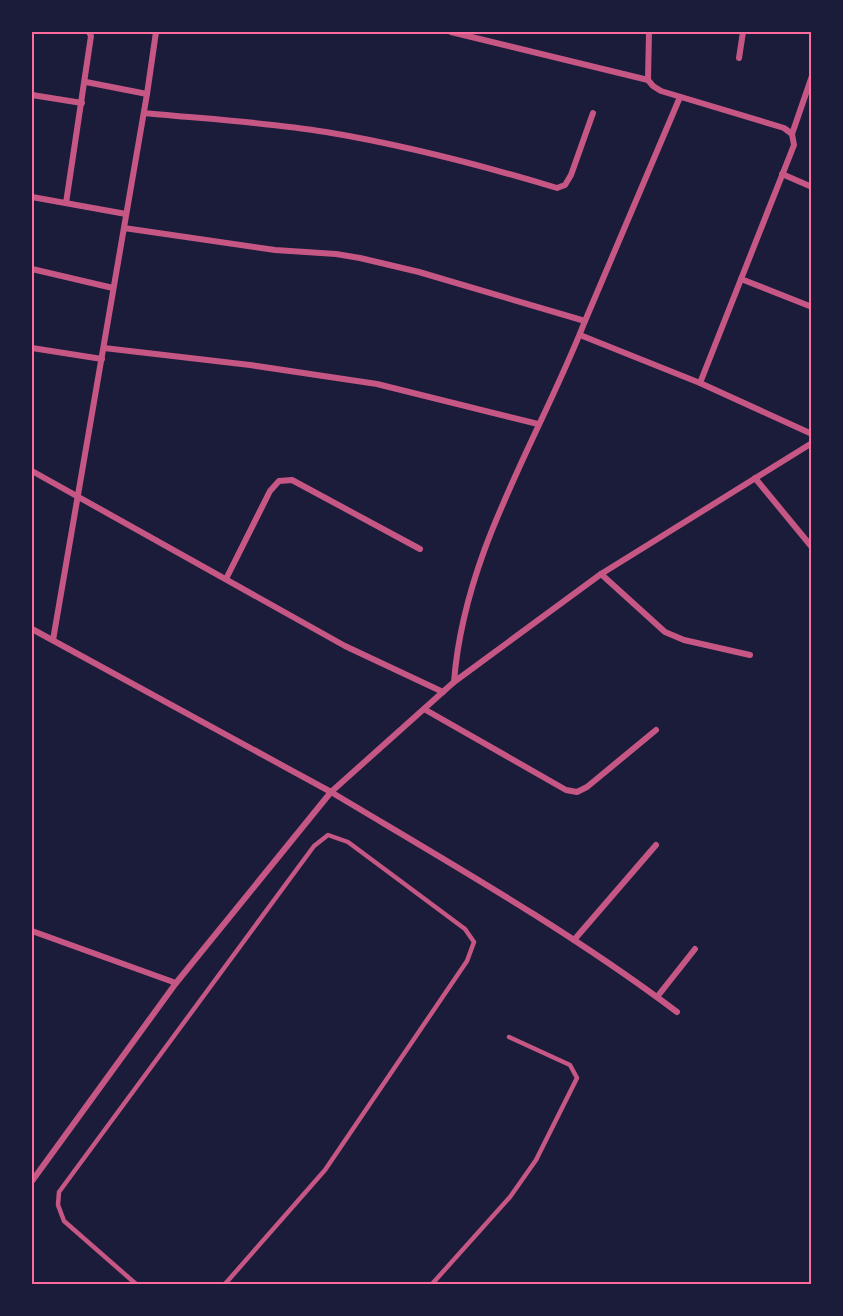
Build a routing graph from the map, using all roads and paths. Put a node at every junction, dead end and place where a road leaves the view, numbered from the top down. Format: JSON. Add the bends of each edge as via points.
{"nodes":[{"id":1,"x":89,"y":32,"type":"edge"},
{"id":2,"x":156,"y":32,"type":"edge"},
{"id":3,"x":451,"y":32,"type":"edge"},
{"id":4,"x":649,"y":32,"type":"edge"},
{"id":5,"x":743,"y":32,"type":"edge"},
{"id":6,"x":739,"y":58,"type":"dead end"},
{"id":7,"x":812,"y":76,"type":"edge"},
{"id":8,"x":648,"y":80,"type":"junction"},
{"id":9,"x":86,"y":82,"type":"junction"},
{"id":10,"x":147,"y":94,"type":"junction"},
{"id":11,"x":32,"y":95,"type":"edge"},
{"id":12,"x":680,"y":97,"type":"junction"},
{"id":13,"x":82,"y":103,"type":"junction"},
{"id":14,"x":592,"y":112,"type":"dead end"},
{"id":15,"x":144,"y":113,"type":"junction"},
{"id":16,"x":792,"y":135,"type":"junction"},
{"id":17,"x":782,"y":174,"type":"junction"},
{"id":18,"x":812,"y":187,"type":"edge"},
{"id":19,"x":32,"y":197,"type":"edge"},
{"id":20,"x":66,"y":203,"type":"junction"},
{"id":21,"x":126,"y":214,"type":"junction"},
{"id":22,"x":124,"y":228,"type":"junction"},
{"id":23,"x":32,"y":269,"type":"edge"},
{"id":24,"x":741,"y":279,"type":"junction"},
{"id":25,"x":114,"y":288,"type":"junction"},
{"id":26,"x":812,"y":307,"type":"edge"},
{"id":27,"x":585,"y":321,"type":"junction"},
{"id":28,"x":580,"y":335,"type":"junction"},
{"id":29,"x":32,"y":348,"type":"edge"},
{"id":30,"x":104,"y":348,"type":"junction"},
{"id":31,"x":102,"y":359,"type":"junction"},
{"id":32,"x":700,"y":383,"type":"junction"},
{"id":33,"x":538,"y":424,"type":"junction"},
{"id":34,"x":812,"y":434,"type":"edge"},
{"id":35,"x":812,"y":443,"type":"edge"},
{"id":36,"x":32,"y":471,"type":"edge"},
{"id":37,"x":755,"y":478,"type":"junction"},
{"id":38,"x":79,"y":500,"type":"junction"},
{"id":39,"x":811,"y":546,"type":"edge"},
{"id":40,"x":420,"y":549,"type":"dead end"},
{"id":41,"x":601,"y":574,"type":"junction"},
{"id":42,"x":226,"y":579,"type":"junction"},
{"id":43,"x":32,"y":629,"type":"edge"},
{"id":44,"x":53,"y":640,"type":"junction"},
{"id":45,"x":750,"y":655,"type":"dead end"},
{"id":46,"x":454,"y":682,"type":"junction"},
{"id":47,"x":443,"y":692,"type":"junction"},
{"id":48,"x":424,"y":709,"type":"junction"},
{"id":49,"x":656,"y":730,"type":"dead end"},
{"id":50,"x":330,"y":792,"type":"junction"},
{"id":51,"x":657,"y":845,"type":"dead end"},
{"id":52,"x":32,"y":931,"type":"edge"},
{"id":53,"x":574,"y":940,"type":"junction"},
{"id":54,"x":695,"y":950,"type":"dead end"},
{"id":55,"x":176,"y":983,"type":"junction"},
{"id":56,"x":657,"y":997,"type":"junction"},
{"id":57,"x":677,"y":1012,"type":"dead end"},
{"id":58,"x":509,"y":1038,"type":"dead end"},
{"id":59,"x":32,"y":1181,"type":"edge"},
{"id":60,"x":136,"y":1284,"type":"edge"},
{"id":61,"x":225,"y":1284,"type":"edge"},
{"id":62,"x":432,"y":1284,"type":"edge"}],
"edges":[{"from":1,"to":9,"type":"street","via":[[92,36]]},
{"from":2,"to":10,"type":"street"},
{"from":3,"to":8,"type":"street"},
{"from":4,"to":8,"type":"street"},
{"from":5,"to":6,"type":"street"},
{"from":7,"to":16,"type":"street"},
{"from":8,"to":12,"type":"street","via":[[661,91]]},
{"from":9,"to":10,"type":"street"},
{"from":9,"to":13,"type":"street"},
{"from":10,"to":15,"type":"street"},
{"from":11,"to":13,"type":"street"},
{"from":12,"to":16,"type":"street","via":[[784,128]]},
{"from":12,"to":27,"type":"street"},
{"from":13,"to":20,"type":"street"},
{"from":14,"to":15,"type":"street","via":[[571,175],[565,185],[556,188],[378,141]]},
{"from":15,"to":21,"type":"street"},
{"from":16,"to":17,"type":"street","via":[[794,146]]},
{"from":17,"to":18,"type":"street"},
{"from":17,"to":24,"type":"street"},
{"from":19,"to":20,"type":"street"},
{"from":20,"to":21,"type":"street"},
{"from":21,"to":22,"type":"street"},
{"from":22,"to":25,"type":"street"},
{"from":22,"to":27,"type":"street","via":[[360,258]]},
{"from":23,"to":25,"type":"street"},
{"from":24,"to":26,"type":"street"},
{"from":24,"to":32,"type":"street"},
{"from":25,"to":30,"type":"street"},
{"from":27,"to":28,"type":"street"},
{"from":28,"to":32,"type":"street"},
{"from":28,"to":33,"type":"street"},
{"from":29,"to":31,"type":"street"},
{"from":30,"to":31,"type":"street"},
{"from":30,"to":33,"type":"street","via":[[376,384]]},
{"from":31,"to":38,"type":"street"},
{"from":32,"to":34,"type":"street"},
{"from":33,"to":46,"type":"street","via":[[488,535],[460,633]]},
{"from":35,"to":37,"type":"street"},
{"from":36,"to":38,"type":"street"},
{"from":37,"to":39,"type":"street"},
{"from":37,"to":41,"type":"street"},
{"from":38,"to":42,"type":"street"},
{"from":38,"to":44,"type":"street"},
{"from":40,"to":42,"type":"street","via":[[292,480],[279,481],[270,491]]},
{"from":41,"to":45,"type":"street","via":[[665,632]]},
{"from":41,"to":46,"type":"street"},
{"from":42,"to":47,"type":"street","via":[[345,646]]},
{"from":43,"to":44,"type":"street"},
{"from":44,"to":50,"type":"street"},
{"from":46,"to":47,"type":"street"},
{"from":47,"to":48,"type":"street"},
{"from":48,"to":49,"type":"street","via":[[566,790],[577,792]]},
{"from":48,"to":50,"type":"street"},
{"from":50,"to":53,"type":"street"},
{"from":50,"to":55,"type":"street"},
{"from":51,"to":53,"type":"street"},
{"from":52,"to":55,"type":"street"},
{"from":53,"to":56,"type":"street"},
{"from":54,"to":56,"type":"street"},
{"from":55,"to":59,"type":"street"},
{"from":56,"to":57,"type":"street"},
{"from":58,"to":62,"type":"lane","via":[[570,1065],[577,1078],[536,1160],[510,1197]]},
{"from":60,"to":61,"type":"lane","via":[[64,1221],[58,1205],[59,1192],[314,846],[328,835],[348,842],[465,929],[474,942],[466,962],[325,1170]]}]}
